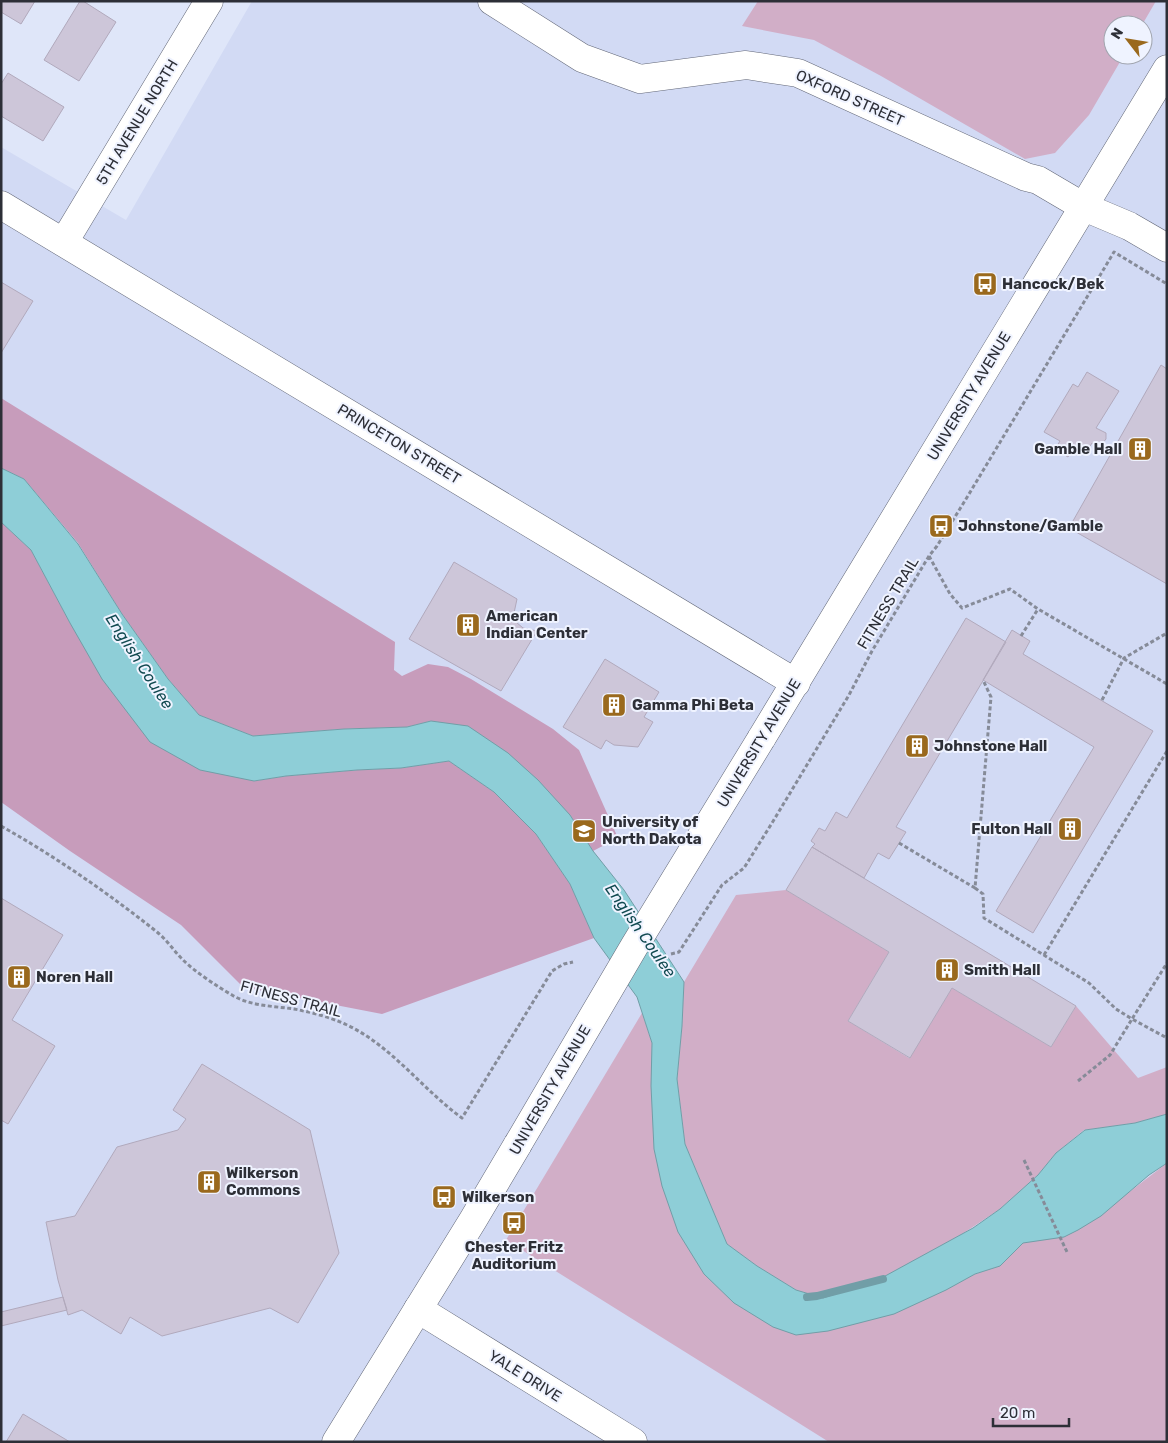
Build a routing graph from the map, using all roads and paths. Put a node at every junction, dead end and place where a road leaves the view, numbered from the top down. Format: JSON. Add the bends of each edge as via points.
{"nodes":[{"id":1,"x":209,"y":1,"type":"edge"},
{"id":2,"x":492,"y":1,"type":"edge"},
{"id":3,"x":1167,"y":69,"type":"edge"},
{"id":4,"x":1,"y":206,"type":"edge"},
{"id":5,"x":1084,"y":206,"type":"junction"},
{"id":6,"x":64,"y":242,"type":"junction"},
{"id":7,"x":1167,"y":248,"type":"edge"},
{"id":8,"x":1167,"y":284,"type":"edge"},
{"id":9,"x":929,"y":556,"type":"junction"},
{"id":10,"x":1038,"y":609,"type":"junction"},
{"id":11,"x":1167,"y":633,"type":"edge"},
{"id":12,"x":1021,"y":636,"type":"dead end"},
{"id":13,"x":1124,"y":658,"type":"junction"},
{"id":14,"x":983,"y":680,"type":"dead end"},
{"id":15,"x":796,"y":683,"type":"junction"},
{"id":16,"x":1167,"y":684,"type":"edge"},
{"id":17,"x":1102,"y":700,"type":"dead end"},
{"id":18,"x":1167,"y":751,"type":"edge"},
{"id":19,"x":1,"y":826,"type":"edge"},
{"id":20,"x":899,"y":843,"type":"dead end"},
{"id":21,"x":975,"y":888,"type":"junction"},
{"id":22,"x":671,"y":954,"type":"dead end"},
{"id":23,"x":1044,"y":955,"type":"junction"},
{"id":24,"x":573,"y":962,"type":"dead end"},
{"id":25,"x":1167,"y":963,"type":"edge"},
{"id":26,"x":1132,"y":1019,"type":"junction"},
{"id":27,"x":1167,"y":1038,"type":"edge"},
{"id":28,"x":1078,"y":1080,"type":"dead end"},
{"id":29,"x":1024,"y":1160,"type":"dead end"},
{"id":30,"x":1067,"y":1252,"type":"dead end"},
{"id":31,"x":418,"y":1309,"type":"junction"},
{"id":32,"x":336,"y":1442,"type":"edge"},
{"id":33,"x":633,"y":1442,"type":"edge"}],
"edges":[{"from":1,"to":6,"type":"street","name":"5TH AVENUE NORTH"},
{"from":2,"to":5,"type":"street","name":"OXFORD STREET","via":[[582,58],[640,79],[746,65],[798,73],[1038,180]]},
{"from":3,"to":5,"type":"street","name":"UNIVERSITY AVENUE"},
{"from":4,"to":6,"type":"street","name":"PRINCETON STREET"},
{"from":5,"to":7,"type":"street","name":"OXFORD STREET"},
{"from":5,"to":15,"type":"street","name":"UNIVERSITY AVENUE"},
{"from":6,"to":15,"type":"street","name":"PRINCETON STREET"},
{"from":8,"to":9,"type":"path","name":"FITNESS TRAIL","via":[[1114,252]]},
{"from":9,"to":10,"type":"path","via":[[950,594],[962,608],[1010,589]]},
{"from":9,"to":22,"type":"path","name":"FITNESS TRAIL","via":[[872,651],[850,695],[744,868],[722,886],[679,952]]},
{"from":10,"to":12,"type":"path"},
{"from":10,"to":13,"type":"path"},
{"from":11,"to":13,"type":"path"},
{"from":13,"to":16,"type":"path"},
{"from":13,"to":17,"type":"path"},
{"from":14,"to":21,"type":"path","via":[[991,697]]},
{"from":15,"to":31,"type":"street","name":"UNIVERSITY AVENUE","bridge":true},
{"from":18,"to":23,"type":"path"},
{"from":19,"to":24,"type":"path","name":"FITNESS TRAIL","via":[[81,875],[124,906],[160,934],[184,961],[232,996],[346,1024],[387,1052],[462,1118],[548,976],[556,967]]},
{"from":20,"to":21,"type":"path"},
{"from":21,"to":23,"type":"path","via":[[983,894],[984,918]]},
{"from":23,"to":26,"type":"path","via":[[1089,983],[1116,1009]]},
{"from":25,"to":26,"type":"path"},
{"from":26,"to":27,"type":"path"},
{"from":26,"to":28,"type":"path","via":[[1110,1055]]},
{"from":29,"to":30,"type":"path"},
{"from":31,"to":32,"type":"street","name":"UNIVERSITY AVENUE"},
{"from":31,"to":33,"type":"street","name":"YALE DRIVE"}]}
